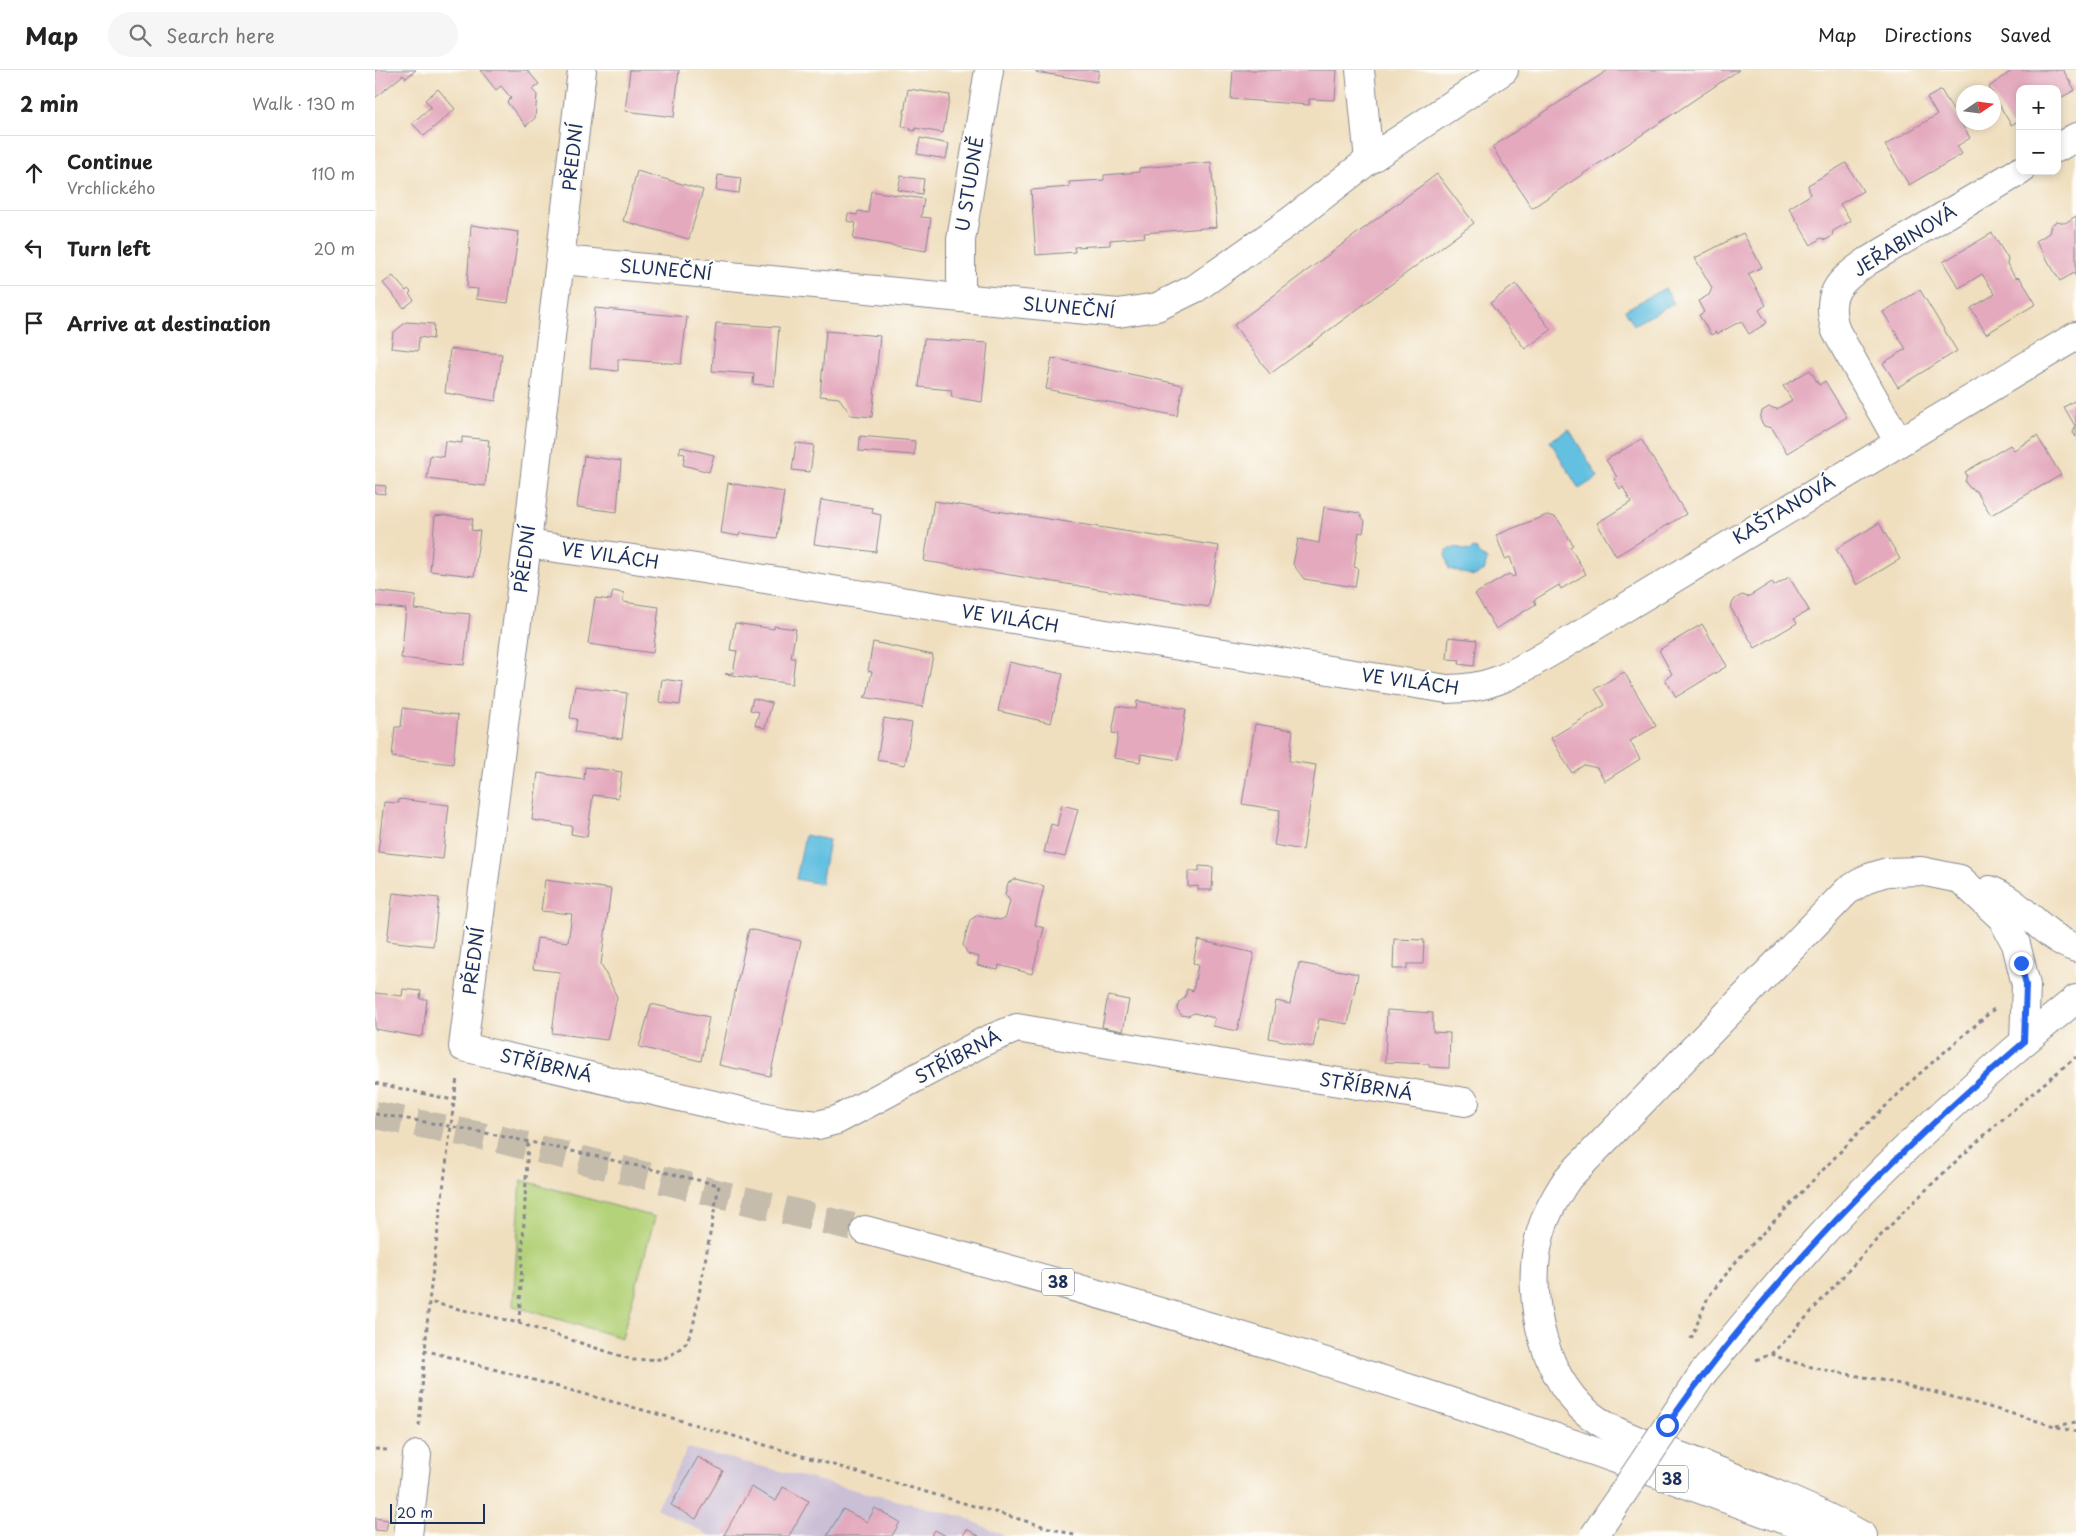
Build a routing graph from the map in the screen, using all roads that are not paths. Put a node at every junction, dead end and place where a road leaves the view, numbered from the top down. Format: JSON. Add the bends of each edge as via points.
{"nodes":[{"id":1,"x":583,"y":70,"type":"edge"},
{"id":2,"x":989,"y":70,"type":"edge"},
{"id":3,"x":1360,"y":70,"type":"edge"},
{"id":4,"x":1504,"y":70,"type":"edge"},
{"id":5,"x":2076,"y":137,"type":"edge"},
{"id":6,"x":2061,"y":146,"type":"edge"},
{"id":7,"x":1369,"y":160,"type":"junction"},
{"id":8,"x":2016,"y":173,"type":"edge"},
{"id":9,"x":562,"y":260,"type":"junction"},
{"id":10,"x":961,"y":298,"type":"junction"},
{"id":11,"x":2076,"y":336,"type":"edge"},
{"id":12,"x":1898,"y":441,"type":"junction"},
{"id":13,"x":527,"y":544,"type":"junction"},
{"id":14,"x":1492,"y":684,"type":"joint"},
{"id":15,"x":1960,"y":879,"type":"junction"},
{"id":16,"x":2076,"y":948,"type":"edge"},
{"id":17,"x":2076,"y":999,"type":"edge"},
{"id":18,"x":2024,"y":1042,"type":"junction"},
{"id":19,"x":463,"y":1047,"type":"joint"},
{"id":20,"x":1465,"y":1102,"type":"dead end"},
{"id":21,"x":865,"y":1230,"type":"tunnel mouth"},
{"id":22,"x":417,"y":1454,"type":"road end"},
{"id":23,"x":408,"y":1536,"type":"edge"},
{"id":24,"x":1594,"y":1536,"type":"edge"},
{"id":25,"x":1828,"y":1536,"type":"edge"},
{"id":26,"x":1863,"y":1536,"type":"edge"}],
"edges":[{"from":1,"to":9,"type":"street","name":"PŘEDNÍ"},
{"from":2,"to":10,"type":"street","name":"U STUDNĚ","via":[[961,240]]},
{"from":3,"to":7,"type":"street"},
{"from":4,"to":7,"type":"street","name":"SLUNEČNÍ"},
{"from":5,"to":6,"type":"street"},
{"from":7,"to":10,"type":"street","name":"SLUNEČNÍ","via":[[1196,288],[1157,307],[1118,313]]},
{"from":8,"to":12,"type":"street","name":"JEŘABINOVÁ","via":[[1861,266],[1848,275],[1833,298],[1830,312],[1836,331]]},
{"from":9,"to":10,"type":"street","name":"SLUNEČNÍ"},
{"from":9,"to":13,"type":"street","name":"PŘEDNÍ"},
{"from":11,"to":12,"type":"street","name":"KAŠTANOVÁ"},
{"from":12,"to":14,"type":"street","name":"KAŠTANOVÁ"},
{"from":13,"to":14,"type":"street","name":"VE VILÁCH","via":[[691,567],[1447,690]]},
{"from":13,"to":19,"type":"street","name":"PŘEDNÍ"},
{"from":15,"to":16,"type":"street","via":[[2000,894]]},
{"from":15,"to":18,"type":"street","via":[[2002,918],[2016,944],[2026,985]]},
{"from":15,"to":26,"type":"street","via":[[1921,870],[1887,872],[1868,878],[1847,891],[1568,1178],[1551,1204],[1539,1238],[1534,1270],[1537,1318],[1545,1344],[1566,1387],[1587,1413],[1619,1432],[1812,1509]]},
{"from":17,"to":18,"type":"street"},
{"from":18,"to":24,"type":"street","bridge":true,"via":[[1919,1135],[1799,1260],[1703,1374]]},
{"from":19,"to":20,"type":"street","name":"STŘÍBRNÁ","via":[[784,1121],[818,1125],[855,1111],[985,1041],[1017,1028]]},
{"from":21,"to":25,"type":"street","number":"38","via":[[1032,1274],[1425,1393]]},
{"from":22,"to":23,"type":"street"}]}
